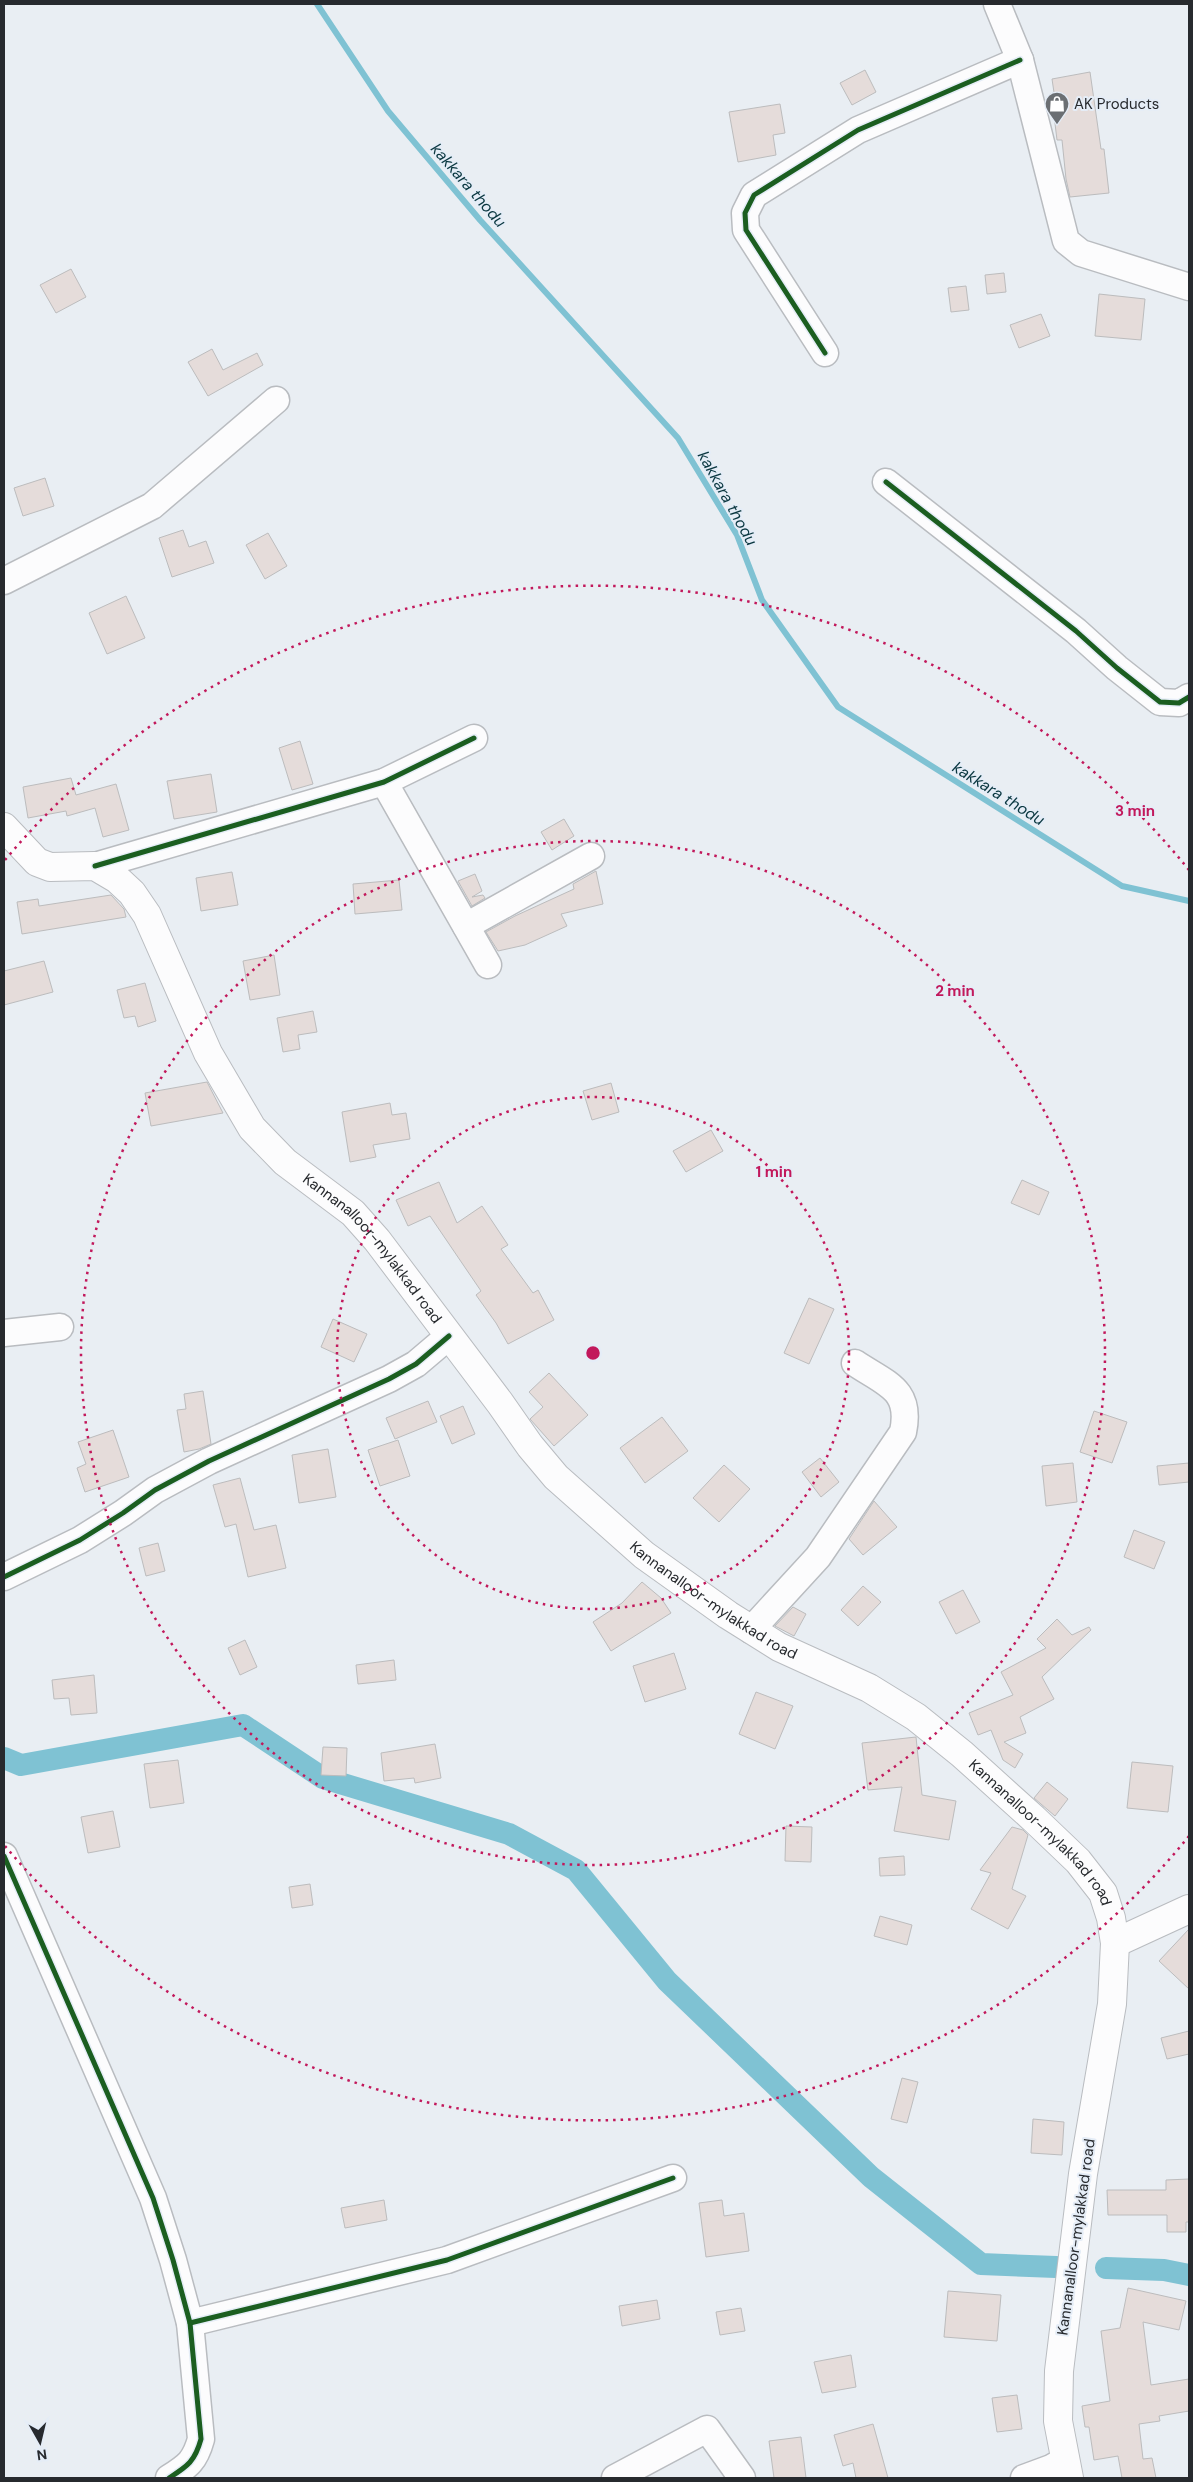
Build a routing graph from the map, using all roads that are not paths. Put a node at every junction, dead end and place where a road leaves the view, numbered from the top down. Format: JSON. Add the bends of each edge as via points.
{"nodes":[{"id":1,"x":996,"y":4,"type":"edge"},
{"id":2,"x":1020,"y":60,"type":"junction"},
{"id":3,"x":1189,"y":287,"type":"edge"},
{"id":4,"x":826,"y":353,"type":"dead end"},
{"id":5,"x":276,"y":400,"type":"dead end"},
{"id":6,"x":886,"y":482,"type":"dead end"},
{"id":7,"x":4,"y":582,"type":"edge"},
{"id":8,"x":1189,"y":697,"type":"edge"},
{"id":9,"x":474,"y":738,"type":"dead end"},
{"id":10,"x":384,"y":782,"type":"junction"},
{"id":11,"x":4,"y":827,"type":"edge"},
{"id":12,"x":591,"y":856,"type":"dead end"},
{"id":13,"x":95,"y":866,"type":"junction"},
{"id":14,"x":466,"y":926,"type":"junction"},
{"id":15,"x":488,"y":965,"type":"dead end"},
{"id":16,"x":60,"y":1327,"type":"dead end"},
{"id":17,"x":4,"y":1333,"type":"edge"},
{"id":18,"x":449,"y":1336,"type":"junction"},
{"id":19,"x":855,"y":1363,"type":"dead end"},
{"id":20,"x":4,"y":1577,"type":"edge"},
{"id":21,"x":751,"y":1630,"type":"junction"},
{"id":22,"x":4,"y":1856,"type":"edge"},
{"id":23,"x":1189,"y":1909,"type":"edge"},
{"id":24,"x":1115,"y":1943,"type":"junction"},
{"id":25,"x":672,"y":2178,"type":"dead end"},
{"id":26,"x":190,"y":2323,"type":"junction"},
{"id":27,"x":1067,"y":2469,"type":"edge"},
{"id":28,"x":168,"y":2478,"type":"edge"},
{"id":29,"x":615,"y":2478,"type":"edge"},
{"id":30,"x":742,"y":2478,"type":"edge"},
{"id":31,"x":1024,"y":2478,"type":"edge"}],
"edges":[{"from":1,"to":2,"type":"street"},
{"from":2,"to":3,"type":"street","via":[[1066,241],[1081,252]]},
{"from":2,"to":4,"type":"street","via":[[858,130],[754,195],[745,213],[746,230]]},
{"from":5,"to":7,"type":"street","via":[[152,506]]},
{"from":6,"to":8,"type":"street","via":[[1076,631],[1160,702],[1179,703]]},
{"from":9,"to":10,"type":"street"},
{"from":10,"to":13,"type":"street"},
{"from":10,"to":14,"type":"street"},
{"from":11,"to":13,"type":"main road","via":[[37,862],[50,867]]},
{"from":12,"to":14,"type":"street"},
{"from":13,"to":18,"type":"main road","name":"Kannanalloor-mylakkad road","via":[[132,893],[147,915],[208,1053],[252,1128],[285,1162],[352,1213],[377,1240]]},
{"from":14,"to":15,"type":"street"},
{"from":16,"to":17,"type":"street"},
{"from":18,"to":20,"type":"street","via":[[416,1364],[389,1379],[209,1461],[154,1490],[123,1514],[80,1540]]},
{"from":18,"to":21,"type":"main road","name":"Kannanalloor-mylakkad road","via":[[556,1477],[644,1554]]},
{"from":19,"to":21,"type":"street","via":[[896,1391],[903,1400],[906,1416],[903,1432],[818,1557]]},
{"from":21,"to":24,"type":"main road","name":"Kannanalloor-mylakkad road","via":[[779,1647],[869,1688],[916,1717],[962,1754],[1078,1861],[1103,1893]]},
{"from":22,"to":26,"type":"street","via":[[153,2198]]},
{"from":23,"to":24,"type":"main road"},
{"from":24,"to":27,"type":"main road","name":"Kannanalloor-mylakkad road","via":[[1112,2004],[1083,2174],[1059,2370],[1058,2421]]},
{"from":25,"to":26,"type":"street","via":[[447,2260]]},
{"from":26,"to":28,"type":"street","via":[[201,2439],[196,2456]]},
{"from":27,"to":31,"type":"street","via":[[1051,2468]]},
{"from":29,"to":30,"type":"street","via":[[707,2429]]}]}
